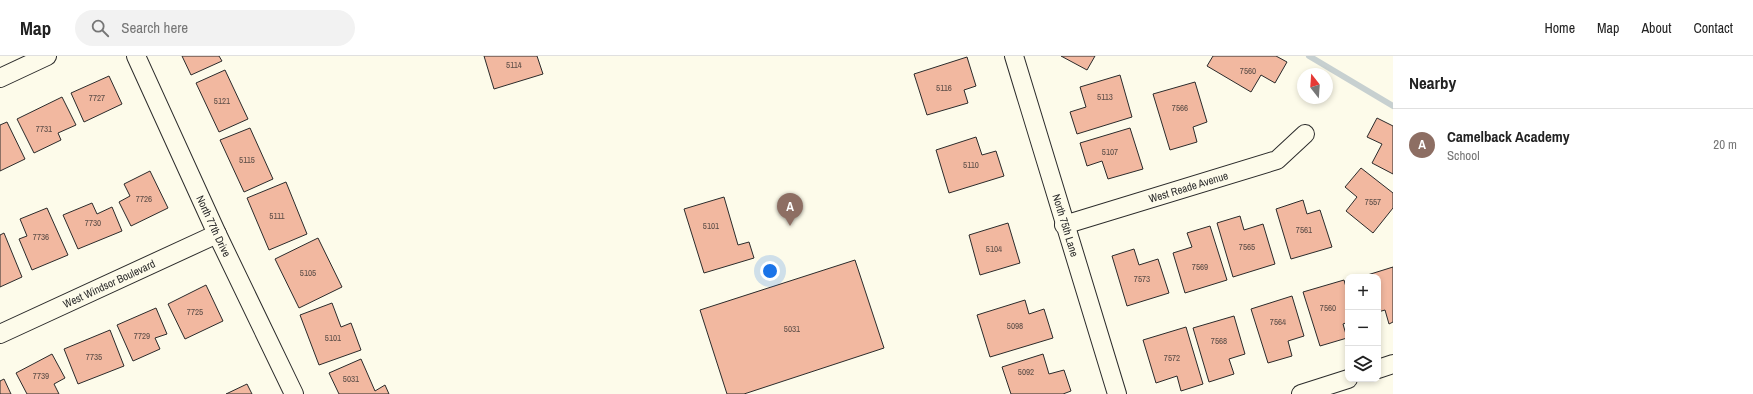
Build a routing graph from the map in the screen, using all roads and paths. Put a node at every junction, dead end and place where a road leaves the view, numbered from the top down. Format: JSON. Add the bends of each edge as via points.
{"nodes":[{"id":1,"x":47,"y":56,"type":"edge"},
{"id":2,"x":136,"y":56,"type":"edge"},
{"id":3,"x":1014,"y":56,"type":"edge"},
{"id":4,"x":0,"y":78,"type":"edge"},
{"id":5,"x":1305,"y":134,"type":"dead end"},
{"id":6,"x":1064,"y":225,"type":"junction"},
{"id":7,"x":217,"y":234,"type":"junction"},
{"id":8,"x":0,"y":334,"type":"edge"},
{"id":9,"x":1393,"y":364,"type":"edge"},
{"id":10,"x":1381,"y":368,"type":"edge"},
{"id":11,"x":1345,"y":380,"type":"edge"},
{"id":12,"x":294,"y":394,"type":"edge"},
{"id":13,"x":1117,"y":394,"type":"edge"},
{"id":14,"x":1300,"y":394,"type":"edge"}],
"edges":[{"from":1,"to":4,"type":"street"},
{"from":2,"to":7,"type":"street","name":"North 77th Drive"},
{"from":3,"to":6,"type":"street","name":"North 75th Lane"},
{"from":5,"to":6,"type":"street","name":"West Reade Avenue","via":[[1277,160]]},
{"from":6,"to":13,"type":"street","name":"North 75th Lane"},
{"from":7,"to":8,"type":"street","name":"West Windsor Boulevard"},
{"from":7,"to":12,"type":"street","name":"North 77th Drive"},
{"from":9,"to":10,"type":"street"},
{"from":11,"to":14,"type":"street"}]}
